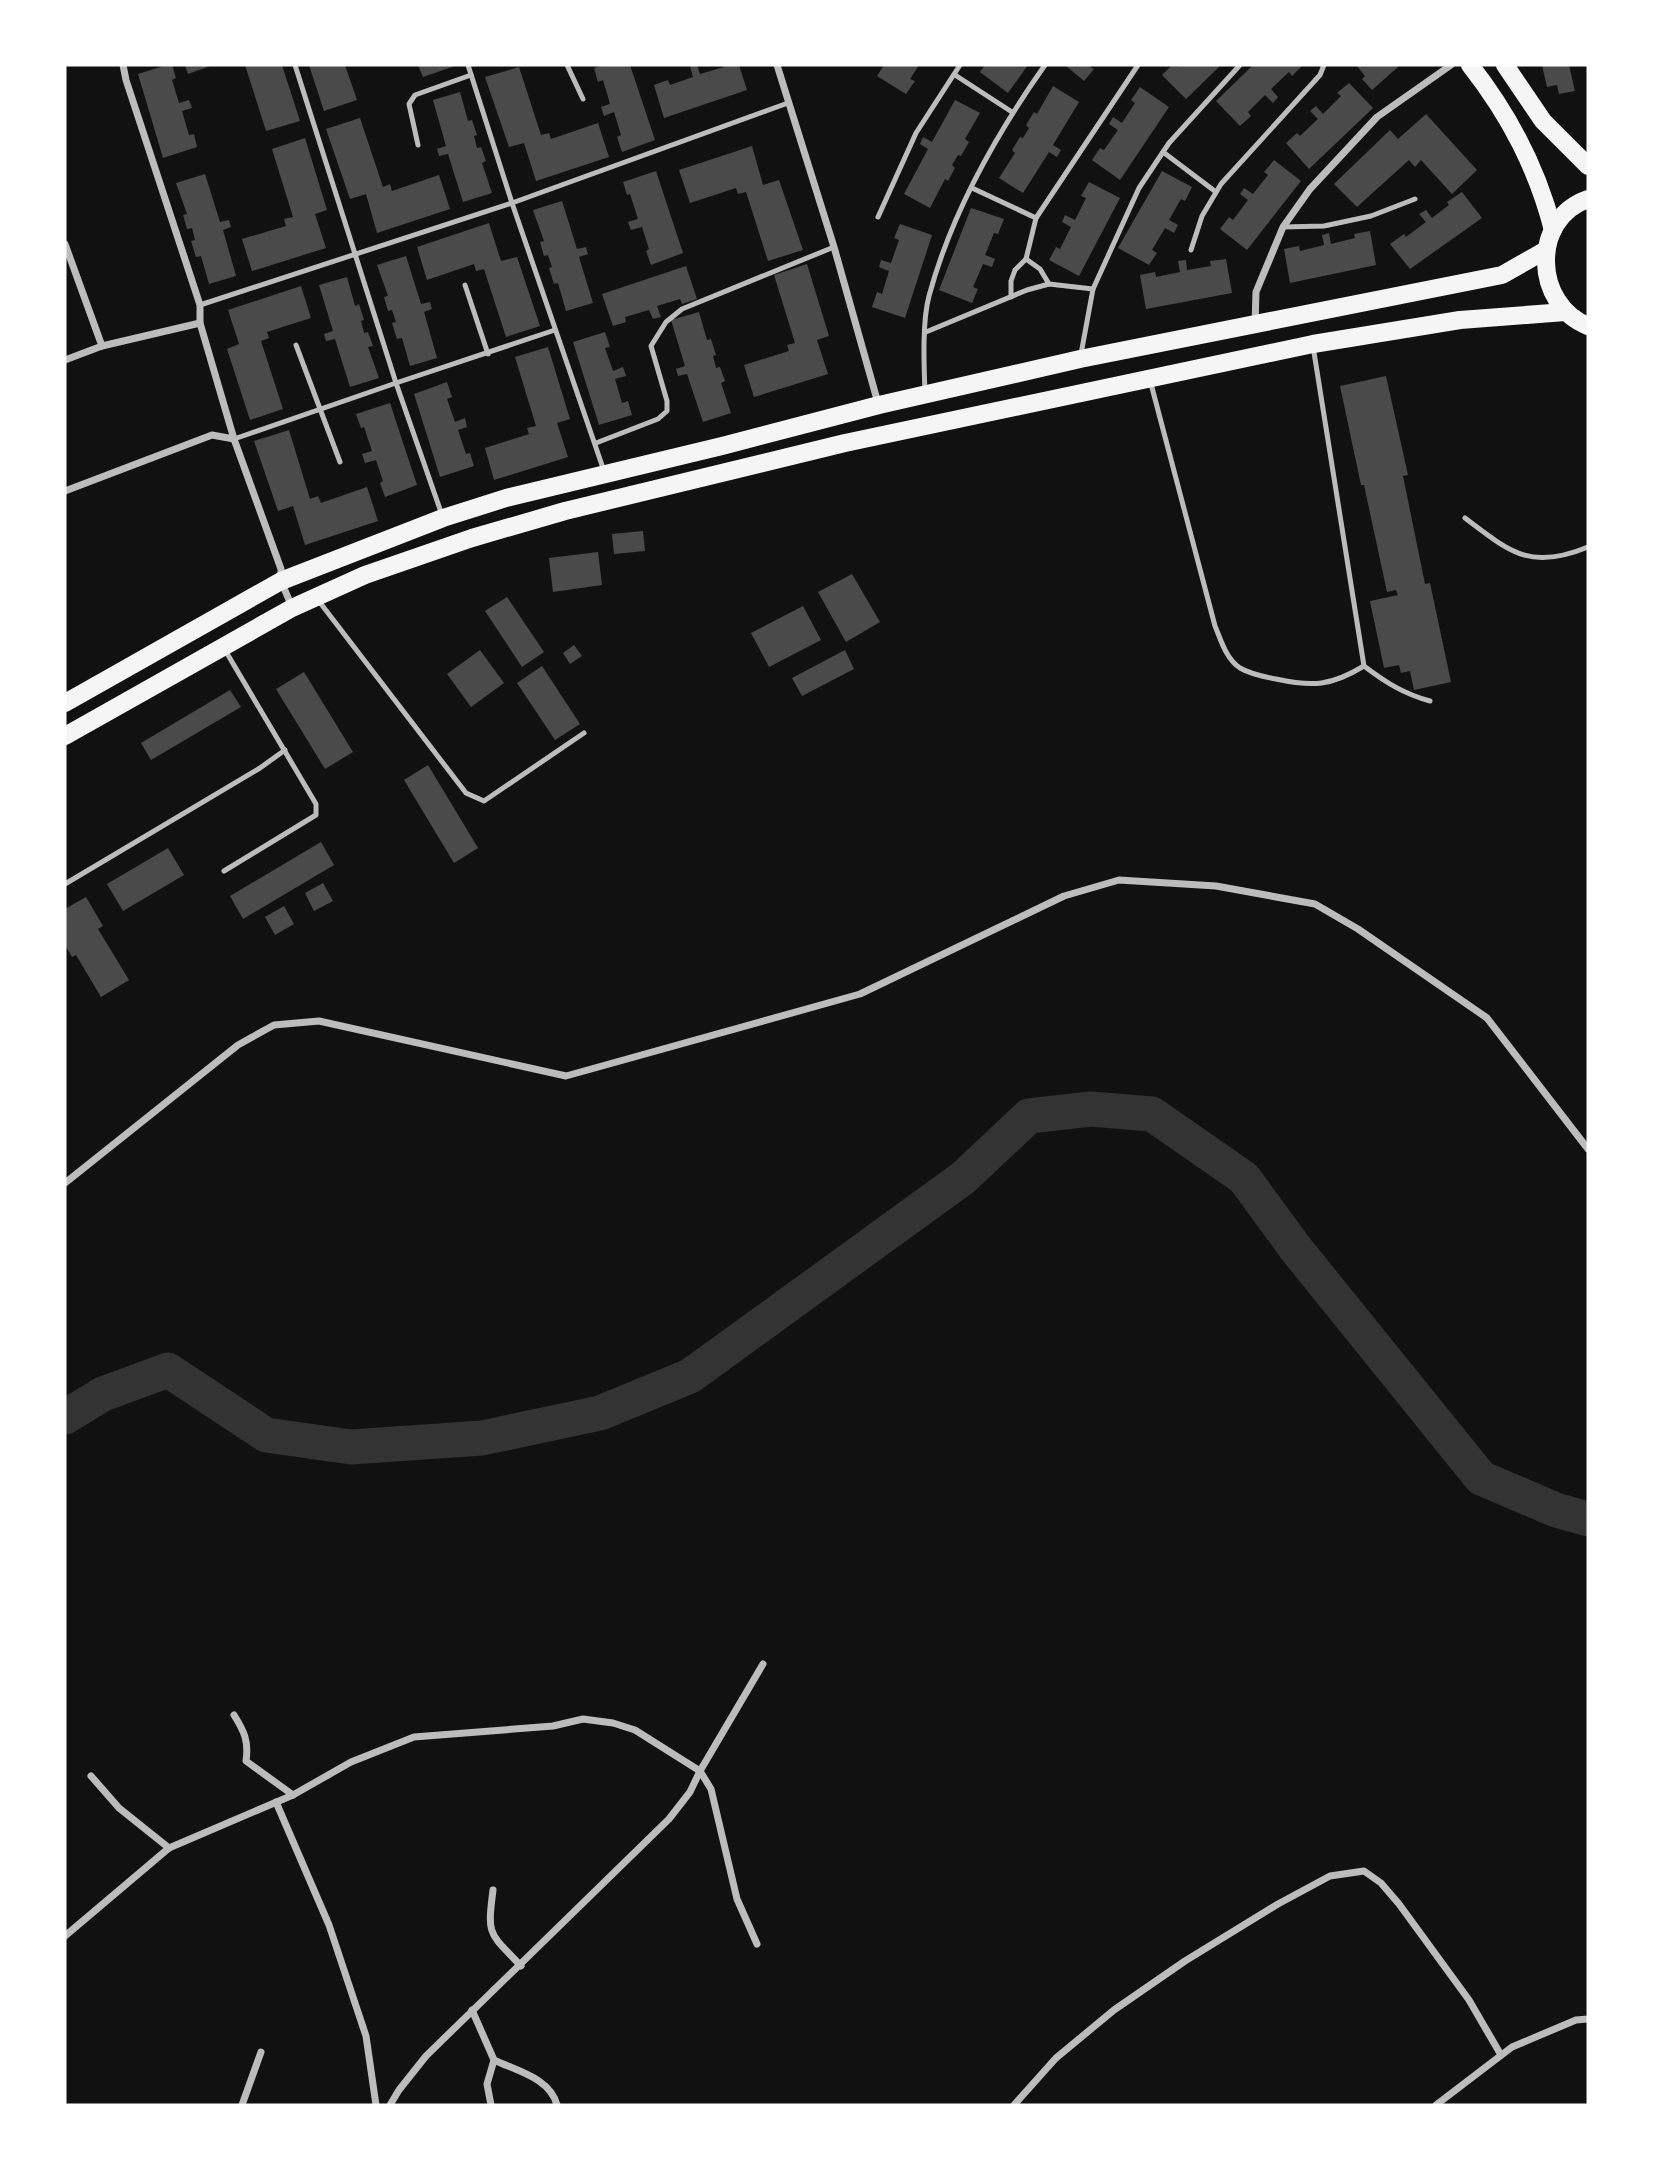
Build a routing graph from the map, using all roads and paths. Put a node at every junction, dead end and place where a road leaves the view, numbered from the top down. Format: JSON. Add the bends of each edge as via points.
{"nodes":[{"id":1,"x":123,"y":65,"type":"edge"},
{"id":2,"x":295,"y":65,"type":"edge"},
{"id":3,"x":468,"y":65,"type":"edge"},
{"id":4,"x":567,"y":65,"type":"edge"},
{"id":5,"x":777,"y":65,"type":"edge"},
{"id":6,"x":960,"y":65,"type":"edge"},
{"id":7,"x":1045,"y":65,"type":"edge"},
{"id":8,"x":1138,"y":65,"type":"edge"},
{"id":9,"x":1240,"y":65,"type":"edge"},
{"id":10,"x":1324,"y":65,"type":"edge"},
{"id":11,"x":1451,"y":65,"type":"edge"},
{"id":12,"x":1470,"y":65,"type":"edge"},
{"id":13,"x":1506,"y":65,"type":"edge"},
{"id":14,"x":471,"y":75,"type":"junction"},
{"id":15,"x":955,"y":75,"type":"junction"},
{"id":16,"x":583,"y":99,"type":"dead end"},
{"id":17,"x":788,"y":103,"type":"junction"},
{"id":18,"x":1012,"y":112,"type":"junction"},
{"id":19,"x":418,"y":145,"type":"dead end"},
{"id":20,"x":1163,"y":152,"type":"junction"},
{"id":21,"x":1588,"y":166,"type":"edge"},
{"id":22,"x":972,"y":188,"type":"junction"},
{"id":23,"x":1216,"y":192,"type":"junction"},
{"id":24,"x":1415,"y":199,"type":"dead end"},
{"id":25,"x":1588,"y":199,"type":"edge"},
{"id":26,"x":512,"y":204,"type":"junction"},
{"id":27,"x":878,"y":217,"type":"dead end"},
{"id":28,"x":1037,"y":218,"type":"junction"},
{"id":29,"x":1283,"y":227,"type":"junction"},
{"id":30,"x":1553,"y":230,"type":"junction"},
{"id":31,"x":65,"y":244,"type":"edge"},
{"id":32,"x":834,"y":247,"type":"junction"},
{"id":33,"x":1191,"y":250,"type":"dead end"},
{"id":34,"x":1546,"y":250,"type":"junction"},
{"id":35,"x":356,"y":255,"type":"junction"},
{"id":36,"x":1026,"y":259,"type":"junction"},
{"id":37,"x":1049,"y":284,"type":"junction"},
{"id":38,"x":466,"y":285,"type":"dead end"},
{"id":39,"x":1093,"y":289,"type":"junction"},
{"id":40,"x":1011,"y":298,"type":"junction"},
{"id":41,"x":200,"y":305,"type":"junction"},
{"id":42,"x":1565,"y":312,"type":"junction"},
{"id":43,"x":200,"y":323,"type":"junction"},
{"id":44,"x":1255,"y":324,"type":"junction"},
{"id":45,"x":1588,"y":326,"type":"edge"},
{"id":46,"x":555,"y":330,"type":"junction"},
{"id":47,"x":926,"y":332,"type":"junction"},
{"id":48,"x":1313,"y":344,"type":"junction"},
{"id":49,"x":296,"y":345,"type":"dead end"},
{"id":50,"x":102,"y":346,"type":"junction"},
{"id":51,"x":488,"y":354,"type":"junction"},
{"id":52,"x":1080,"y":359,"type":"junction"},
{"id":53,"x":65,"y":360,"type":"edge"},
{"id":54,"x":1149,"y":377,"type":"junction"},
{"id":55,"x":396,"y":383,"type":"junction"},
{"id":56,"x":925,"y":396,"type":"junction"},
{"id":57,"x":879,"y":405,"type":"junction"},
{"id":58,"x":320,"y":409,"type":"junction"},
{"id":59,"x":234,"y":439,"type":"junction"},
{"id":60,"x":596,"y":443,"type":"junction"},
{"id":61,"x":340,"y":461,"type":"dead end"},
{"id":62,"x":605,"y":474,"type":"junction"},
{"id":63,"x":65,"y":491,"type":"edge"},
{"id":64,"x":443,"y":518,"type":"junction"},
{"id":65,"x":1465,"y":518,"type":"dead end"},
{"id":66,"x":1588,"y":547,"type":"edge"},
{"id":67,"x":281,"y":580,"type":"junction"},
{"id":68,"x":316,"y":597,"type":"junction"},
{"id":69,"x":292,"y":608,"type":"junction"},
{"id":70,"x":223,"y":646,"type":"junction"},
{"id":71,"x":1364,"y":666,"type":"junction"},
{"id":72,"x":1430,"y":701,"type":"dead end"},
{"id":73,"x":65,"y":702,"type":"edge"},
{"id":74,"x":584,"y":733,"type":"dead end"},
{"id":75,"x":65,"y":736,"type":"edge"},
{"id":76,"x":285,"y":750,"type":"junction"},
{"id":77,"x":224,"y":871,"type":"dead end"},
{"id":78,"x":65,"y":884,"type":"edge"},
{"id":79,"x":1588,"y":1149,"type":"edge"},
{"id":80,"x":65,"y":1183,"type":"edge"},
{"id":81,"x":763,"y":1664,"type":"dead end"},
{"id":82,"x":234,"y":1715,"type":"dead end"},
{"id":83,"x":700,"y":1771,"type":"junction"},
{"id":84,"x":91,"y":1776,"type":"dead end"},
{"id":85,"x":293,"y":1795,"type":"junction"},
{"id":86,"x":276,"y":1802,"type":"junction"},
{"id":87,"x":169,"y":1848,"type":"junction"},
{"id":88,"x":494,"y":1890,"type":"dead end"},
{"id":89,"x":65,"y":1936,"type":"edge"},
{"id":90,"x":757,"y":1944,"type":"dead end"},
{"id":91,"x":521,"y":1966,"type":"junction"},
{"id":92,"x":472,"y":2010,"type":"junction"},
{"id":93,"x":1588,"y":2019,"type":"edge"},
{"id":94,"x":261,"y":2052,"type":"dead end"},
{"id":95,"x":1501,"y":2054,"type":"junction"},
{"id":96,"x":494,"y":2060,"type":"junction"},
{"id":97,"x":242,"y":2105,"type":"edge"},
{"id":98,"x":376,"y":2105,"type":"edge"},
{"id":99,"x":390,"y":2105,"type":"edge"},
{"id":100,"x":491,"y":2105,"type":"edge"},
{"id":101,"x":557,"y":2105,"type":"edge"},
{"id":102,"x":1014,"y":2105,"type":"edge"},
{"id":103,"x":1436,"y":2105,"type":"edge"}],
"edges":[{"from":1,"to":41,"type":"street"},
{"from":2,"to":35,"type":"lane"},
{"from":3,"to":14,"type":"lane"},
{"from":4,"to":16,"type":"lane"},
{"from":5,"to":17,"type":"street"},
{"from":6,"to":15,"type":"lane"},
{"from":7,"to":18,"type":"lane"},
{"from":8,"to":28,"type":"lane"},
{"from":9,"to":20,"type":"lane"},
{"from":10,"to":23,"type":"lane"},
{"from":11,"to":29,"type":"street","via":[[1377,117],[1310,189]]},
{"from":12,"to":30,"type":"main road","via":[[1518,138],[1543,190]]},
{"from":13,"to":21,"type":"main road","via":[[1543,121]]},
{"from":14,"to":19,"type":"lane","via":[[415,95],[409,104]]},
{"from":14,"to":26,"type":"lane"},
{"from":15,"to":18,"type":"lane"},
{"from":15,"to":27,"type":"lane","via":[[916,133]]},
{"from":17,"to":26,"type":"lane"},
{"from":17,"to":32,"type":"street"},
{"from":18,"to":22,"type":"lane"},
{"from":20,"to":23,"type":"lane"},
{"from":20,"to":39,"type":"lane","via":[[1139,188]]},
{"from":22,"to":28,"type":"lane"},
{"from":22,"to":47,"type":"lane","via":[[928,298]]},
{"from":23,"to":33,"type":"lane"},
{"from":24,"to":29,"type":"lane","via":[[1371,216],[1324,226]]},
{"from":25,"to":30,"type":"main road","via":[[1566,213]]},
{"from":26,"to":35,"type":"lane"},
{"from":26,"to":46,"type":"lane"},
{"from":28,"to":36,"type":"lane"},
{"from":29,"to":44,"type":"street","via":[[1256,292]]},
{"from":30,"to":34,"type":"main road"},
{"from":31,"to":50,"type":"street"},
{"from":32,"to":57,"type":"street"},
{"from":32,"to":60,"type":"lane","via":[[682,309],[666,322],[651,346],[667,411],[658,419]]},
{"from":34,"to":42,"type":"main road","via":[[1548,284]]},
{"from":34,"to":44,"type":"main road","via":[[1502,275]]},
{"from":35,"to":41,"type":"lane"},
{"from":35,"to":55,"type":"lane"},
{"from":36,"to":37,"type":"lane","via":[[1040,269]]},
{"from":36,"to":40,"type":"lane","via":[[1014,270]]},
{"from":37,"to":39,"type":"lane"},
{"from":37,"to":40,"type":"lane"},
{"from":38,"to":51,"type":"lane"},
{"from":39,"to":52,"type":"lane"},
{"from":40,"to":47,"type":"lane"},
{"from":41,"to":43,"type":"street"},
{"from":42,"to":45,"type":"main road"},
{"from":42,"to":48,"type":"main road","via":[[1460,320]]},
{"from":43,"to":50,"type":"street"},
{"from":43,"to":59,"type":"street"},
{"from":44,"to":52,"type":"main road"},
{"from":46,"to":51,"type":"lane"},
{"from":46,"to":60,"type":"lane"},
{"from":47,"to":56,"type":"lane"},
{"from":48,"to":54,"type":"main road"},
{"from":48,"to":71,"type":"lane"},
{"from":49,"to":58,"type":"lane"},
{"from":50,"to":53,"type":"street"},
{"from":51,"to":55,"type":"lane"},
{"from":52,"to":56,"type":"main road"},
{"from":54,"to":68,"type":"main road","via":[[845,443],[565,511],[472,538]]},
{"from":54,"to":71,"type":"lane","via":[[1214,626],[1227,654],[1240,667],[1307,685],[1343,678]]},
{"from":55,"to":58,"type":"lane"},
{"from":55,"to":64,"type":"lane"},
{"from":56,"to":57,"type":"main road"},
{"from":57,"to":62,"type":"main road"},
{"from":58,"to":59,"type":"lane"},
{"from":58,"to":61,"type":"lane"},
{"from":59,"to":63,"type":"street","via":[[212,435]]},
{"from":59,"to":67,"type":"street"},
{"from":60,"to":62,"type":"lane"},
{"from":62,"to":64,"type":"main road"},
{"from":64,"to":67,"type":"main road"},
{"from":65,"to":66,"type":"lane","via":[[1526,557],[1549,558]]},
{"from":67,"to":69,"type":"street"},
{"from":67,"to":73,"type":"main road"},
{"from":68,"to":69,"type":"main road"},
{"from":68,"to":74,"type":"lane","via":[[466,793],[484,801]]},
{"from":69,"to":70,"type":"main road"},
{"from":70,"to":75,"type":"main road"},
{"from":70,"to":76,"type":"lane"},
{"from":71,"to":72,"type":"lane","via":[[1409,696]]},
{"from":76,"to":77,"type":"lane","via":[[316,804],[316,816]]},
{"from":76,"to":78,"type":"lane"},
{"from":79,"to":80,"type":"street","via":[[1486,1018],[1359,929],[1315,904],[1216,886],[1119,880],[1064,896],[860,994],[566,1076],[319,1021],[274,1025],[238,1045]]},
{"from":81,"to":83,"type":"street"},
{"from":82,"to":85,"type":"street","via":[[246,1734],[246,1761]]},
{"from":83,"to":85,"type":"street","via":[[635,1731],[583,1719],[553,1726],[414,1737],[351,1762]]},
{"from":83,"to":90,"type":"street","via":[[711,1789],[737,1899]]},
{"from":83,"to":91,"type":"street","via":[[690,1793],[669,1819]]},
{"from":84,"to":87,"type":"street","via":[[119,1808]]},
{"from":85,"to":86,"type":"street"},
{"from":86,"to":87,"type":"street"},
{"from":86,"to":98,"type":"street","via":[[329,1925],[366,2036]]},
{"from":87,"to":89,"type":"street"},
{"from":88,"to":91,"type":"street","via":[[491,1934]]},
{"from":91,"to":92,"type":"street"},
{"from":92,"to":96,"type":"street"},
{"from":92,"to":99,"type":"street","via":[[426,2056]]},
{"from":93,"to":95,"type":"street","via":[[1576,2020]]},
{"from":94,"to":97,"type":"street"},
{"from":95,"to":102,"type":"street","via":[[1469,2000],[1399,1904],[1364,1871],[1330,1877],[1185,1961],[1114,2010],[1056,2058]]},
{"from":95,"to":103,"type":"street"},
{"from":96,"to":100,"type":"street","via":[[487,2084]]},
{"from":96,"to":101,"type":"street","via":[[538,2079]]}]}
